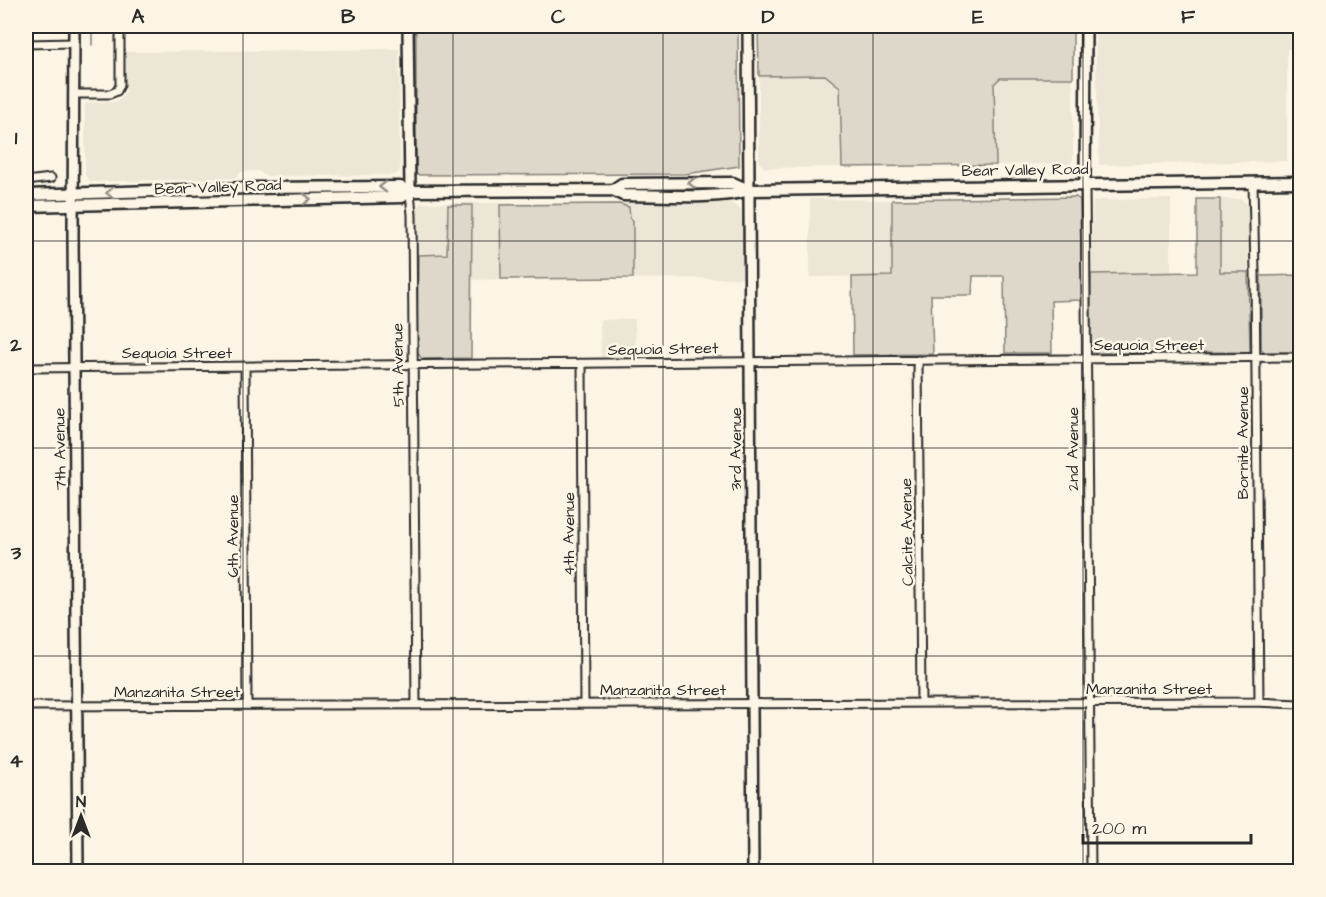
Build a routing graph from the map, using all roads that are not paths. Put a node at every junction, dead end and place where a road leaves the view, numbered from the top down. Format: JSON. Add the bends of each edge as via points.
{"nodes":[{"id":1,"x":74,"y":26,"type":"edge"},
{"id":2,"x":120,"y":26,"type":"edge"},
{"id":3,"x":408,"y":26,"type":"edge"},
{"id":4,"x":748,"y":26,"type":"edge"},
{"id":5,"x":1086,"y":26,"type":"edge"},
{"id":6,"x":74,"y":43,"type":"junction"},
{"id":7,"x":26,"y":44,"type":"edge"},
{"id":8,"x":74,"y":94,"type":"junction"},
{"id":9,"x":51,"y":178,"type":"dead end"},
{"id":10,"x":26,"y":181,"type":"edge"},
{"id":11,"x":1300,"y":182,"type":"edge"},
{"id":12,"x":1252,"y":183,"type":"junction"},
{"id":13,"x":1085,"y":184,"type":"junction"},
{"id":14,"x":251,"y":188,"type":"junction"},
{"id":15,"x":749,"y":190,"type":"junction"},
{"id":16,"x":410,"y":191,"type":"junction"},
{"id":17,"x":26,"y":195,"type":"edge"},
{"id":18,"x":73,"y":200,"type":"junction"},
{"id":19,"x":186,"y":202,"type":"junction"},
{"id":20,"x":26,"y":206,"type":"edge"},
{"id":21,"x":1300,"y":357,"type":"edge"},
{"id":22,"x":1256,"y":358,"type":"junction"},
{"id":23,"x":1087,"y":359,"type":"junction"},
{"id":24,"x":918,"y":360,"type":"junction"},
{"id":25,"x":750,"y":362,"type":"junction"},
{"id":26,"x":582,"y":364,"type":"junction"},
{"id":27,"x":413,"y":365,"type":"junction"},
{"id":28,"x":245,"y":366,"type":"junction"},
{"id":29,"x":26,"y":368,"type":"edge"},
{"id":30,"x":74,"y":368,"type":"junction"},
{"id":31,"x":1259,"y":702,"type":"junction"},
{"id":32,"x":921,"y":703,"type":"junction"},
{"id":33,"x":1090,"y":703,"type":"junction"},
{"id":34,"x":584,"y":704,"type":"junction"},
{"id":35,"x":752,"y":704,"type":"junction"},
{"id":36,"x":1300,"y":704,"type":"edge"},
{"id":37,"x":247,"y":705,"type":"junction"},
{"id":38,"x":416,"y":705,"type":"junction"},
{"id":39,"x":26,"y":706,"type":"edge"},
{"id":40,"x":77,"y":706,"type":"junction"},
{"id":41,"x":78,"y":872,"type":"edge"},
{"id":42,"x":753,"y":872,"type":"edge"},
{"id":43,"x":1091,"y":872,"type":"edge"},
{"id":44,"x":1140,"y":872,"type":"edge"},
{"id":45,"x":1220,"y":872,"type":"edge"}],
"edges":[{"from":1,"to":6,"type":"street","name":"7th Avenue"},
{"from":2,"to":8,"type":"street","via":[[117,91]]},
{"from":3,"to":16,"type":"street","name":"5th Avenue"},
{"from":4,"to":15,"type":"street","name":"3rd Avenue"},
{"from":5,"to":13,"type":"street","name":"2nd Avenue"},
{"from":6,"to":7,"type":"street"},
{"from":6,"to":8,"type":"street","name":"7th Avenue"},
{"from":8,"to":18,"type":"street","name":"7th Avenue"},
{"from":9,"to":10,"type":"street"},
{"from":11,"to":12,"type":"main road","name":"Bear Valley Road"},
{"from":12,"to":13,"type":"main road","name":"Bear Valley Road"},
{"from":12,"to":22,"type":"street","name":"Bornite Avenue"},
{"from":13,"to":15,"type":"main road","name":"Bear Valley Road"},
{"from":13,"to":23,"type":"street","name":"2nd Avenue"},
{"from":16,"to":14,"type":"main road","name":"Bear Valley Road","one_way":true,"via":[[400,187]]},
{"from":14,"to":18,"type":"main road","name":"Bear Valley Road","one_way":true},
{"from":14,"to":19,"type":"main road","via":[[246,195]]},
{"from":15,"to":16,"type":"main road","name":"Bear Valley Road","via":[[734,194],[623,195],[613,190]]},
{"from":15,"to":25,"type":"street","name":"3rd Avenue"},
{"from":19,"to":16,"type":"main road","name":"Bear Valley Road","one_way":true,"via":[[402,197]]},
{"from":16,"to":27,"type":"street","name":"5th Avenue"},
{"from":17,"to":18,"type":"main road","name":"Bear Valley Road"},
{"from":18,"to":19,"type":"main road","name":"Bear Valley Road"},
{"from":18,"to":20,"type":"main road","name":"Bear Valley Road"},
{"from":18,"to":30,"type":"street","name":"7th Avenue"},
{"from":21,"to":22,"type":"street","name":"Sequoia Street"},
{"from":22,"to":23,"type":"street","name":"Sequoia Street"},
{"from":22,"to":31,"type":"street","name":"Bornite Avenue"},
{"from":23,"to":24,"type":"street","name":"Sequoia Street"},
{"from":23,"to":33,"type":"street","name":"2nd Avenue"},
{"from":24,"to":25,"type":"street","name":"Sequoia Street"},
{"from":24,"to":32,"type":"street","name":"Calcite Avenue"},
{"from":25,"to":26,"type":"street","name":"Sequoia Street"},
{"from":25,"to":35,"type":"street","name":"3rd Avenue"},
{"from":26,"to":27,"type":"street","name":"Sequoia Street"},
{"from":26,"to":34,"type":"street","name":"4th Avenue"},
{"from":27,"to":28,"type":"street","name":"Sequoia Street"},
{"from":27,"to":38,"type":"street","name":"5th Avenue"},
{"from":28,"to":30,"type":"street","name":"Sequoia Street"},
{"from":28,"to":37,"type":"street","name":"6th Avenue"},
{"from":29,"to":30,"type":"street","name":"Sequoia Street"},
{"from":30,"to":40,"type":"street","name":"7th Avenue"},
{"from":31,"to":33,"type":"street","name":"Manzanita Street"},
{"from":31,"to":36,"type":"street","name":"Manzanita Street"},
{"from":32,"to":33,"type":"street","name":"Manzanita Street"},
{"from":32,"to":35,"type":"street","name":"Manzanita Street"},
{"from":33,"to":43,"type":"street","name":"2nd Avenue"},
{"from":34,"to":35,"type":"street","name":"Manzanita Street"},
{"from":34,"to":38,"type":"street","name":"Manzanita Street"},
{"from":35,"to":42,"type":"street","name":"3rd Avenue"},
{"from":37,"to":38,"type":"street","name":"Manzanita Street"},
{"from":37,"to":40,"type":"street","name":"Manzanita Street"},
{"from":39,"to":40,"type":"street","name":"Manzanita Street"},
{"from":40,"to":41,"type":"street","name":"7th Avenue"},
{"from":44,"to":45,"type":"street"}]}
